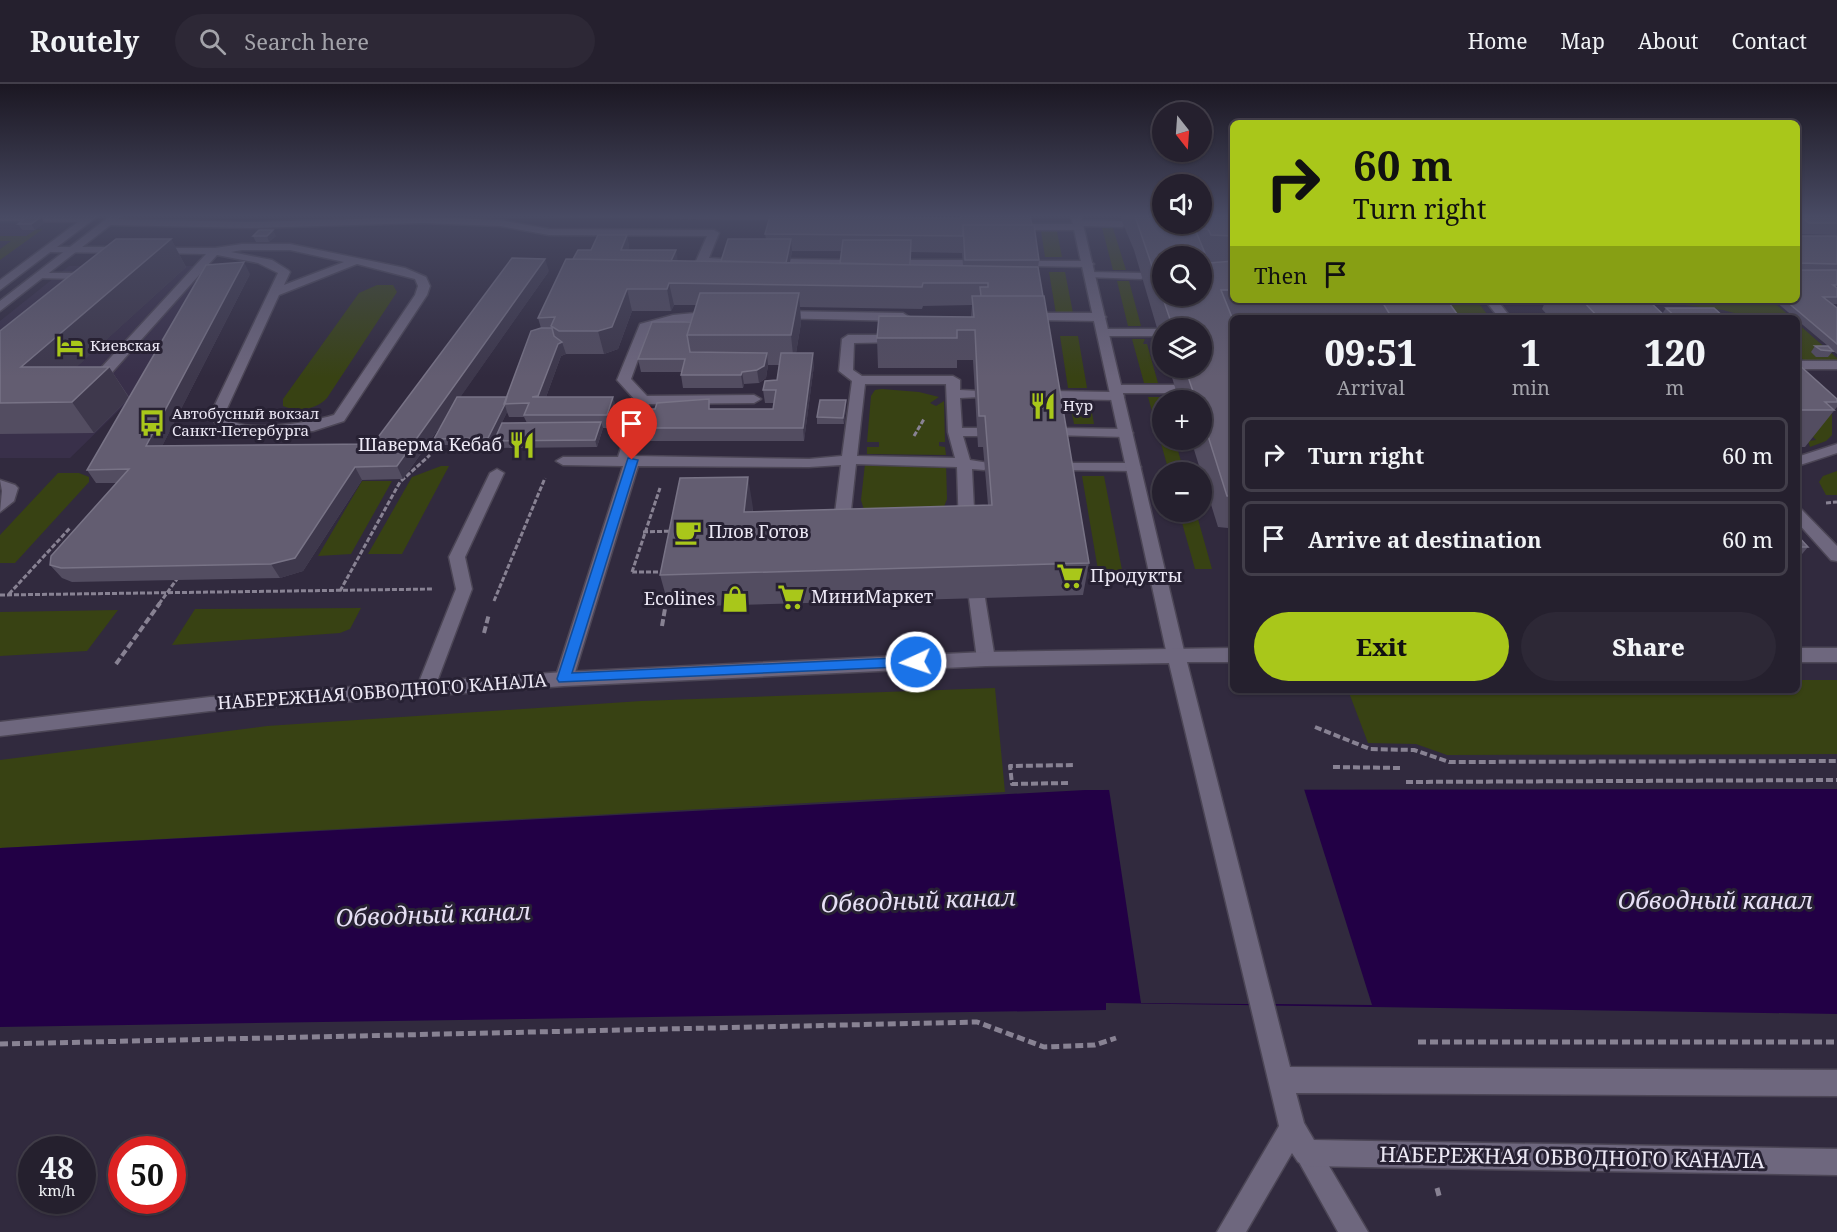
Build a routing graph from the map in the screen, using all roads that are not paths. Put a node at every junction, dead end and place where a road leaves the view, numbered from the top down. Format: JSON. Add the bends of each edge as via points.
{"nodes":[{"id":1,"x":22,"y":270,"type":"edge"},
{"id":2,"x":48,"y":270,"type":"edge"},
{"id":3,"x":198,"y":270,"type":"edge"},
{"id":4,"x":281,"y":270,"type":"edge"},
{"id":5,"x":333,"y":270,"type":"edge"},
{"id":6,"x":399,"y":270,"type":"edge"},
{"id":7,"x":1085,"y":270,"type":"edge"},
{"id":8,"x":1089,"y":270,"type":"junction"},
{"id":9,"x":40,"y":276,"type":"junction"},
{"id":10,"x":1141,"y":276,"type":"edge"},
{"id":11,"x":0,"y":286,"type":"edge"},
{"id":12,"x":62,"y":291,"type":"edge"},
{"id":13,"x":276,"y":292,"type":"junction"},
{"id":14,"x":1493,"y":303,"type":"edge"},
{"id":15,"x":0,"y":308,"type":"edge"},
{"id":16,"x":725,"y":315,"type":"edge"},
{"id":17,"x":760,"y":315,"type":"edge"},
{"id":18,"x":1503,"y":315,"type":"edge"},
{"id":19,"x":922,"y":317,"type":"edge"},
{"id":20,"x":1100,"y":317,"type":"junction"},
{"id":21,"x":1040,"y":318,"type":"edge"},
{"id":22,"x":1103,"y":333,"type":"junction"},
{"id":23,"x":1152,"y":333,"type":"edge"},
{"id":24,"x":919,"y":339,"type":"edge"},
{"id":25,"x":1837,"y":365,"type":"edge"},
{"id":26,"x":1800,"y":371,"type":"edge"},
{"id":27,"x":859,"y":380,"type":"junction"},
{"id":28,"x":1174,"y":389,"type":"dead end"},
{"id":29,"x":88,"y":391,"type":"edge"},
{"id":30,"x":1117,"y":392,"type":"junction"},
{"id":31,"x":954,"y":394,"type":"junction"},
{"id":32,"x":975,"y":394,"type":"edge"},
{"id":33,"x":1052,"y":395,"type":"edge"},
{"id":34,"x":754,"y":399,"type":"dead end"},
{"id":35,"x":644,"y":400,"type":"junction"},
{"id":36,"x":955,"y":432,"type":"junction"},
{"id":37,"x":977,"y":432,"type":"edge"},
{"id":38,"x":1057,"y":432,"type":"edge"},
{"id":39,"x":1126,"y":433,"type":"junction"},
{"id":40,"x":1837,"y":448,"type":"edge"},
{"id":41,"x":628,"y":460,"type":"junction"},
{"id":42,"x":847,"y":460,"type":"junction"},
{"id":43,"x":563,"y":461,"type":"road end"},
{"id":44,"x":1800,"y":461,"type":"edge"},
{"id":45,"x":964,"y":463,"type":"junction"},
{"id":46,"x":984,"y":466,"type":"edge"},
{"id":47,"x":1063,"y":467,"type":"edge"},
{"id":48,"x":1134,"y":467,"type":"junction"},
{"id":49,"x":496,"y":473,"type":"dead end"},
{"id":50,"x":0,"y":485,"type":"edge"},
{"id":51,"x":0,"y":507,"type":"edge"},
{"id":52,"x":1800,"y":516,"type":"edge"},
{"id":53,"x":841,"y":530,"type":"edge"},
{"id":54,"x":963,"y":530,"type":"edge"},
{"id":55,"x":1837,"y":556,"type":"edge"},
{"id":56,"x":977,"y":598,"type":"edge"},
{"id":57,"x":1176,"y":655,"type":"junction"},
{"id":58,"x":1230,"y":655,"type":"edge"},
{"id":59,"x":1800,"y":655,"type":"edge"},
{"id":60,"x":1837,"y":655,"type":"edge"},
{"id":61,"x":986,"y":659,"type":"junction"},
{"id":62,"x":564,"y":679,"type":"junction"},
{"id":63,"x":426,"y":687,"type":"junction"},
{"id":64,"x":0,"y":729,"type":"edge"},
{"id":65,"x":1280,"y":1080,"type":"junction"},
{"id":66,"x":1837,"y":1083,"type":"edge"},
{"id":67,"x":1292,"y":1128,"type":"junction"},
{"id":68,"x":1307,"y":1153,"type":"junction"},
{"id":69,"x":1837,"y":1162,"type":"edge"},
{"id":70,"x":1231,"y":1232,"type":"edge"},
{"id":71,"x":1354,"y":1232,"type":"edge"}],
"edges":[{"from":1,"to":11,"type":"main road"},
{"from":2,"to":9,"type":"main road"},
{"from":3,"to":29,"type":"main road"},
{"from":4,"to":13,"type":"main road","via":[[284,272]]},
{"from":5,"to":13,"type":"main road"},
{"from":6,"to":13,"type":"main road","via":[[420,277],[424,286],[421,295],[339,418],[313,427],[286,429],[239,429],[223,424],[217,415],[221,404]]},
{"from":7,"to":8,"type":"main road"},
{"from":8,"to":10,"type":"main road"},
{"from":8,"to":20,"type":"main road"},
{"from":9,"to":12,"type":"main road","via":[[80,276]]},
{"from":9,"to":15,"type":"main road"},
{"from":14,"to":18,"type":"main road"},
{"from":16,"to":35,"type":"main road","via":[[673,319],[644,327],[624,380]]},
{"from":17,"to":19,"type":"main road"},
{"from":20,"to":21,"type":"main road"},
{"from":20,"to":22,"type":"main road"},
{"from":22,"to":23,"type":"main road"},
{"from":22,"to":30,"type":"main road"},
{"from":24,"to":27,"type":"main road","via":[[848,339],[846,371]]},
{"from":25,"to":26,"type":"main road"},
{"from":27,"to":31,"type":"main road","via":[[953,380]]},
{"from":27,"to":42,"type":"main road"},
{"from":28,"to":30,"type":"main road"},
{"from":30,"to":33,"type":"main road"},
{"from":30,"to":39,"type":"main road"},
{"from":31,"to":32,"type":"main road"},
{"from":31,"to":36,"type":"main road"},
{"from":34,"to":35,"type":"main road"},
{"from":35,"to":41,"type":"main road"},
{"from":36,"to":37,"type":"main road"},
{"from":36,"to":45,"type":"main road"},
{"from":38,"to":39,"type":"main road"},
{"from":39,"to":48,"type":"main road"},
{"from":40,"to":44,"type":"main road"},
{"from":41,"to":42,"type":"main road"},
{"from":41,"to":43,"type":"main road"},
{"from":41,"to":62,"type":"main road"},
{"from":42,"to":45,"type":"main road"},
{"from":42,"to":53,"type":"main road"},
{"from":45,"to":46,"type":"main road"},
{"from":45,"to":54,"type":"main road"},
{"from":47,"to":48,"type":"main road"},
{"from":48,"to":57,"type":"main road"},
{"from":49,"to":63,"type":"main road","via":[[457,558],[464,589]]},
{"from":50,"to":51,"type":"main road","via":[[10,488],[9,498]]},
{"from":52,"to":55,"type":"main road"},
{"from":56,"to":61,"type":"main road"},
{"from":57,"to":58,"type":"main road","name":"НАБЕРЕЖНАЯ ОБВОДНОГО КАНАЛА"},
{"from":57,"to":61,"type":"main road","name":"НАБЕРЕЖНАЯ ОБВОДНОГО КАНАЛА"},
{"from":57,"to":65,"type":"main road"},
{"from":59,"to":60,"type":"main road"},
{"from":61,"to":62,"type":"main road","name":"НАБЕРЕЖНАЯ ОБВОДНОГО КАНАЛА"},
{"from":62,"to":63,"type":"main road","name":"НАБЕРЕЖНАЯ ОБВОДНОГО КАНАЛА"},
{"from":63,"to":64,"type":"main road","name":"НАБЕРЕЖНАЯ ОБВОДНОГО КАНАЛА","via":[[210,704]]},
{"from":65,"to":66,"type":"main road"},
{"from":65,"to":67,"type":"main road"},
{"from":67,"to":68,"type":"main road"},
{"from":67,"to":70,"type":"main road"},
{"from":68,"to":69,"type":"main road","name":"НАБЕРЕЖНАЯ ОБВОДНОГО КАНАЛА"},
{"from":68,"to":71,"type":"main road"}]}
